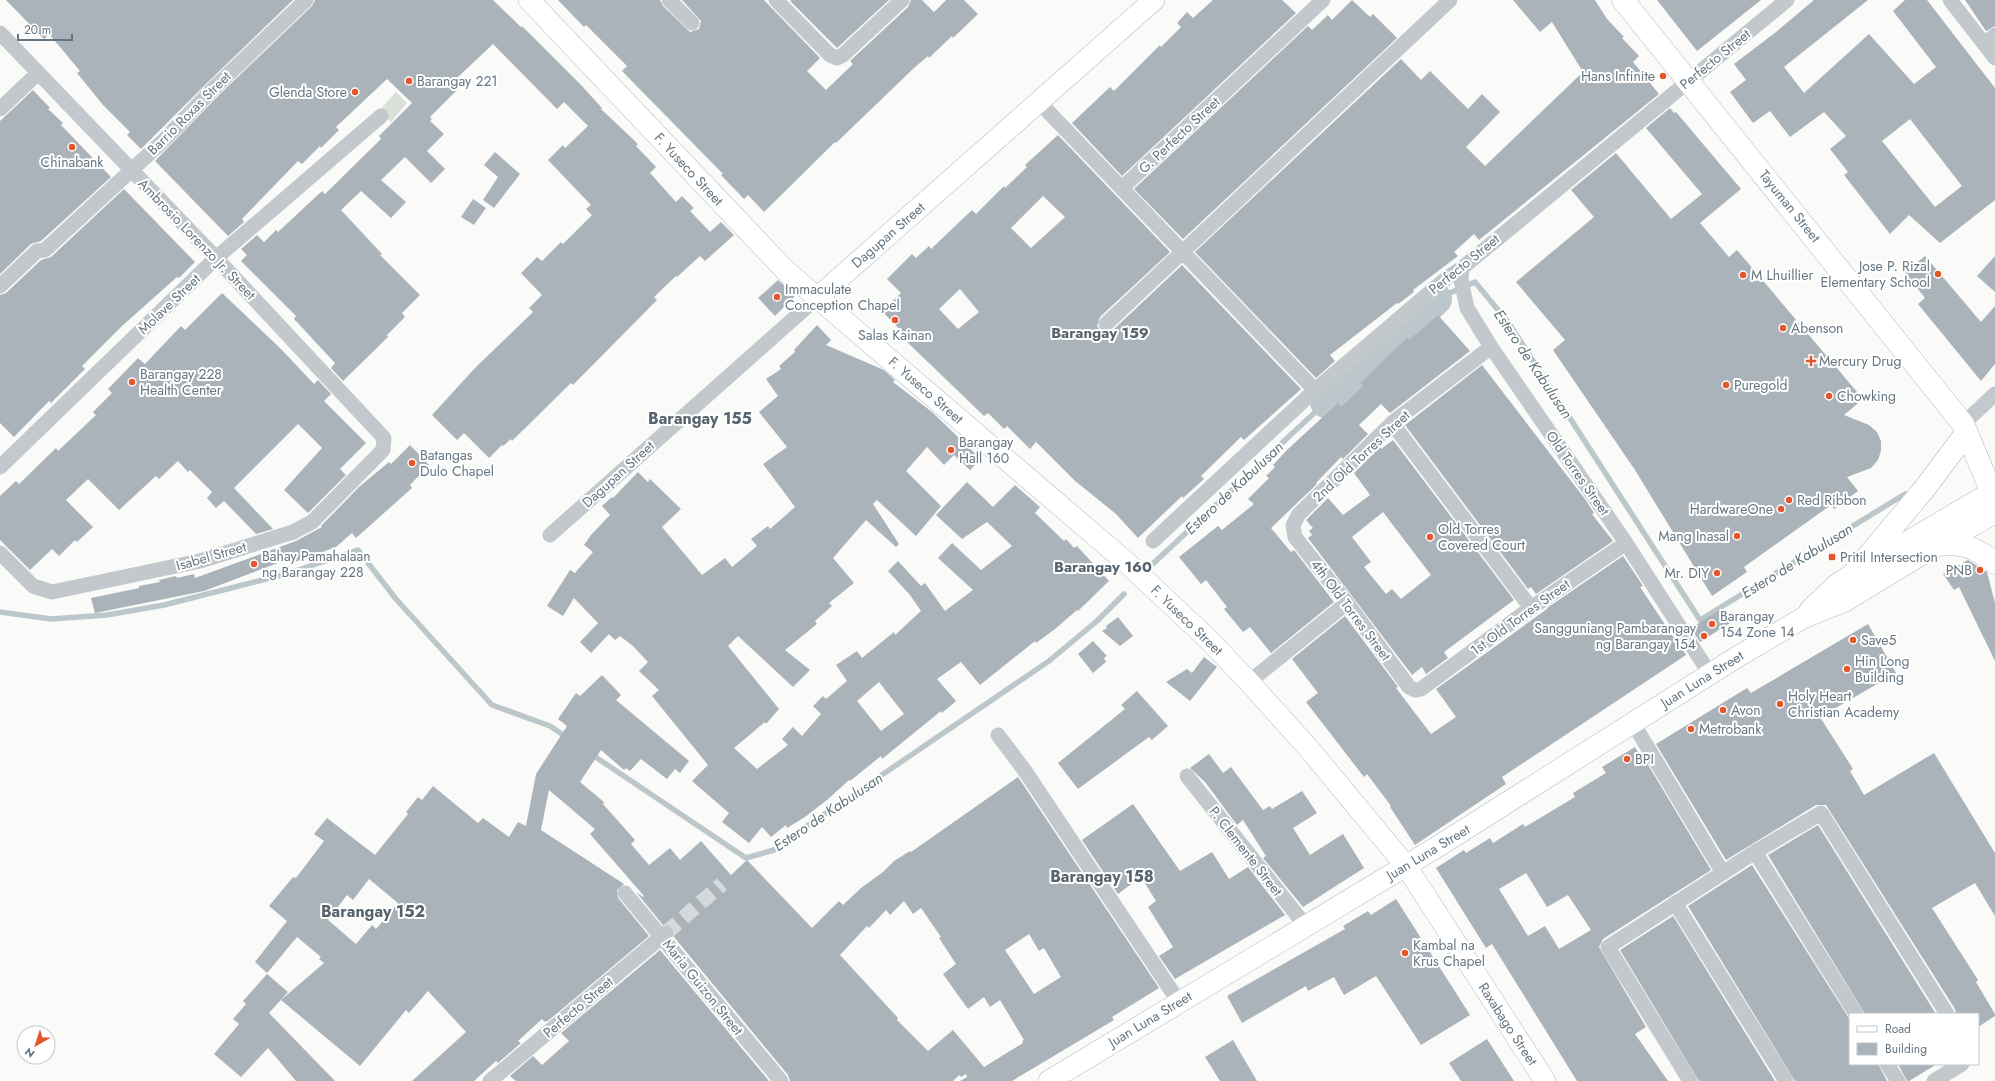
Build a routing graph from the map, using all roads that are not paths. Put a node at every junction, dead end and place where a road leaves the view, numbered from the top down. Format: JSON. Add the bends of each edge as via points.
{"nodes":[{"id":1,"x":306,"y":0,"type":"edge"},
{"id":2,"x":529,"y":0,"type":"edge"},
{"id":3,"x":669,"y":0,"type":"edge"},
{"id":4,"x":776,"y":0,"type":"edge"},
{"id":5,"x":902,"y":0,"type":"edge"},
{"id":6,"x":1154,"y":0,"type":"edge"},
{"id":7,"x":1323,"y":0,"type":"edge"},
{"id":8,"x":1450,"y":0,"type":"edge"},
{"id":9,"x":1623,"y":0,"type":"edge"},
{"id":10,"x":1786,"y":0,"type":"edge"},
{"id":11,"x":1950,"y":0,"type":"edge"},
{"id":12,"x":692,"y":23,"type":"dead end"},
{"id":13,"x":0,"y":33,"type":"edge"},
{"id":14,"x":1990,"y":39,"type":"edge"},
{"id":15,"x":1995,"y":58,"type":"edge"},
{"id":16,"x":38,"y":74,"type":"junction"},
{"id":17,"x":1688,"y":80,"type":"junction"},
{"id":18,"x":1039,"y":102,"type":"junction"},
{"id":19,"x":0,"y":109,"type":"edge"},
{"id":20,"x":381,"y":116,"type":"dead end"},
{"id":21,"x":131,"y":169,"type":"junction"},
{"id":22,"x":1122,"y":188,"type":"junction"},
{"id":23,"x":1184,"y":252,"type":"junction"},
{"id":24,"x":216,"y":258,"type":"junction"},
{"id":25,"x":1461,"y":274,"type":"junction"},
{"id":26,"x":0,"y":286,"type":"edge"},
{"id":27,"x":817,"y":298,"type":"junction"},
{"id":28,"x":1106,"y":324,"type":"dead end"},
{"id":29,"x":1491,"y":347,"type":"junction"},
{"id":30,"x":1315,"y":390,"type":"junction"},
{"id":31,"x":1995,"y":394,"type":"edge"},
{"id":32,"x":1392,"y":423,"type":"junction"},
{"id":33,"x":1965,"y":428,"type":"junction"},
{"id":34,"x":383,"y":450,"type":"joint"},
{"id":35,"x":0,"y":466,"type":"edge"},
{"id":36,"x":1994,"y":494,"type":"edge"},
{"id":37,"x":1995,"y":513,"type":"edge"},
{"id":38,"x":1293,"y":525,"type":"joint"},
{"id":39,"x":550,"y":535,"type":"dead end"},
{"id":40,"x":1153,"y":541,"type":"dead end"},
{"id":41,"x":1626,"y":543,"type":"junction"},
{"id":42,"x":1937,"y":546,"type":"junction"},
{"id":43,"x":0,"y":553,"type":"edge"},
{"id":44,"x":1995,"y":563,"type":"edge"},
{"id":45,"x":1854,"y":574,"type":"junction"},
{"id":46,"x":1347,"y":603,"type":"junction"},
{"id":47,"x":1531,"y":608,"type":"junction"},
{"id":48,"x":1803,"y":618,"type":"junction"},
{"id":49,"x":1710,"y":674,"type":"junction"},
{"id":50,"x":1249,"y":682,"type":"junction"},
{"id":51,"x":1415,"y":690,"type":"joint"},
{"id":52,"x":1633,"y":723,"type":"junction"},
{"id":53,"x":998,"y":735,"type":"dead end"},
{"id":54,"x":1187,"y":776,"type":"dead end"},
{"id":55,"x":1755,"y":852,"type":"junction"},
{"id":56,"x":1406,"y":866,"type":"junction"},
{"id":57,"x":1723,"y":873,"type":"junction"},
{"id":58,"x":625,"y":893,"type":"dead end"},
{"id":59,"x":1675,"y":903,"type":"junction"},
{"id":60,"x":1305,"y":926,"type":"junction"},
{"id":61,"x":664,"y":935,"type":"junction"},
{"id":62,"x":1179,"y":1002,"type":"junction"},
{"id":63,"x":1855,"y":1013,"type":"edge"},
{"id":64,"x":1947,"y":1013,"type":"edge"},
{"id":65,"x":1888,"y":1065,"type":"edge"},
{"id":66,"x":1960,"y":1065,"type":"edge"},
{"id":67,"x":490,"y":1081,"type":"edge"},
{"id":68,"x":781,"y":1081,"type":"edge"},
{"id":69,"x":1049,"y":1081,"type":"edge"},
{"id":70,"x":1545,"y":1081,"type":"edge"},
{"id":71,"x":1690,"y":1081,"type":"edge"},
{"id":72,"x":1786,"y":1081,"type":"edge"},
{"id":73,"x":1898,"y":1081,"type":"edge"},
{"id":74,"x":1934,"y":1081,"type":"edge"}],
"edges":[{"from":1,"to":21,"type":"street","name":"Barrio Roxas Street","via":[[163,141]]},
{"from":2,"to":27,"type":"street","name":"F. Yuseco Street","via":[[785,270]]},
{"from":3,"to":12,"type":"street"},
{"from":4,"to":5,"type":"street","via":[[830,56],[837,58]]},
{"from":6,"to":18,"type":"street","name":"Dagupan Street"},
{"from":7,"to":22,"type":"street","name":"G. Perfecto Street"},
{"from":8,"to":23,"type":"street"},
{"from":9,"to":17,"type":"main road","name":"Tayuman Street"},
{"from":10,"to":17,"type":"street","name":"Perfecto Street"},
{"from":11,"to":14,"type":"street"},
{"from":13,"to":16,"type":"street","name":"Ambrosio Lorenzo Jr. Street"},
{"from":14,"to":15,"type":"street"},
{"from":16,"to":19,"type":"street"},
{"from":16,"to":21,"type":"street","name":"Ambrosio Lorenzo Jr. Street"},
{"from":17,"to":25,"type":"street","name":"Perfecto Street"},
{"from":17,"to":33,"type":"main road","name":"Tayuman Street"},
{"from":18,"to":22,"type":"street"},
{"from":18,"to":27,"type":"street","name":"Dagupan Street"},
{"from":20,"to":24,"type":"street","name":"Molave Street"},
{"from":21,"to":24,"type":"street","name":"Ambrosio Lorenzo Jr. Street"},
{"from":21,"to":26,"type":"street","name":"Barrio Roxas Street","via":[[45,250],[37,251]]},
{"from":22,"to":23,"type":"street"},
{"from":23,"to":28,"type":"street"},
{"from":23,"to":30,"type":"street"},
{"from":24,"to":34,"type":"street","name":"Ambrosio Lorenzo Jr. Street","via":[[384,438]]},
{"from":24,"to":35,"type":"street","name":"Molave Street"},
{"from":25,"to":29,"type":"street","name":"Old Torres Street","via":[[1467,308]]},
{"from":25,"to":30,"type":"street","name":"Perfecto Street","via":[[1448,277]]},
{"from":27,"to":39,"type":"street","name":"Dagupan Street"},
{"from":27,"to":50,"type":"street","name":"F. Yuseco Street","via":[[1126,562],[1208,639]]},
{"from":29,"to":32,"type":"street","name":"2nd Old Torres Street"},
{"from":29,"to":41,"type":"street","name":"Old Torres Street"},
{"from":30,"to":40,"type":"street","name":"Perfecto Street"},
{"from":31,"to":33,"type":"street"},
{"from":32,"to":38,"type":"street","name":"2nd Old Torres Street","via":[[1299,514]]},
{"from":32,"to":47,"type":"street"},
{"from":33,"to":36,"type":"main road","name":"Tayuman Street"},
{"from":33,"to":45,"type":"main road","via":[[1925,488]]},
{"from":34,"to":43,"type":"street","name":"Isabel Street","via":[[312,522],[293,532],[200,561],[52,592],[33,586]]},
{"from":36,"to":45,"type":"street","name":"Juan Luna Street"},
{"from":37,"to":42,"type":"street","name":"Juan Luna Street"},
{"from":38,"to":46,"type":"street","name":"4th Old Torres Street","via":[[1295,537]]},
{"from":41,"to":47,"type":"street","name":"1st Old Torres Street"},
{"from":41,"to":49,"type":"street","name":"Old Torres Street"},
{"from":42,"to":44,"type":"main road","via":[[1953,543],[1966,545]]},
{"from":42,"to":48,"type":"street","name":"Juan Luna Street","via":[[1845,601]]},
{"from":45,"to":48,"type":"street","name":"Juan Luna Street","via":[[1835,586]]},
{"from":46,"to":50,"type":"street"},
{"from":46,"to":51,"type":"street","name":"4th Old Torres Street","via":[[1409,687]]},
{"from":47,"to":51,"type":"street","name":"1st Old Torres Street","via":[[1421,689]]},
{"from":48,"to":49,"type":"street","name":"Juan Luna Street"},
{"from":49,"to":52,"type":"street","name":"Juan Luna Street"},
{"from":50,"to":56,"type":"street","name":"F. Yuseco Street","via":[[1310,750]]},
{"from":52,"to":56,"type":"street","name":"Juan Luna Street"},
{"from":52,"to":57,"type":"street"},
{"from":53,"to":62,"type":"street"},
{"from":54,"to":60,"type":"street","name":"P. Clemente Street"},
{"from":55,"to":57,"type":"street"},
{"from":55,"to":63,"type":"street"},
{"from":55,"to":64,"type":"street","via":[[1821,813]]},
{"from":56,"to":60,"type":"street","name":"Juan Luna Street"},
{"from":56,"to":70,"type":"street","name":"Raxabago Street"},
{"from":57,"to":59,"type":"street"},
{"from":58,"to":61,"type":"street","name":"Maria Guizon Street"},
{"from":59,"to":71,"type":"street","via":[[1608,947]]},
{"from":59,"to":72,"type":"street"},
{"from":60,"to":62,"type":"street","name":"Juan Luna Street"},
{"from":61,"to":67,"type":"street","name":"Perfecto Street"},
{"from":61,"to":68,"type":"street","name":"Maria Guizon Street"},
{"from":62,"to":69,"type":"street","name":"Juan Luna Street"},
{"from":65,"to":73,"type":"street"},
{"from":66,"to":74,"type":"street"}]}
